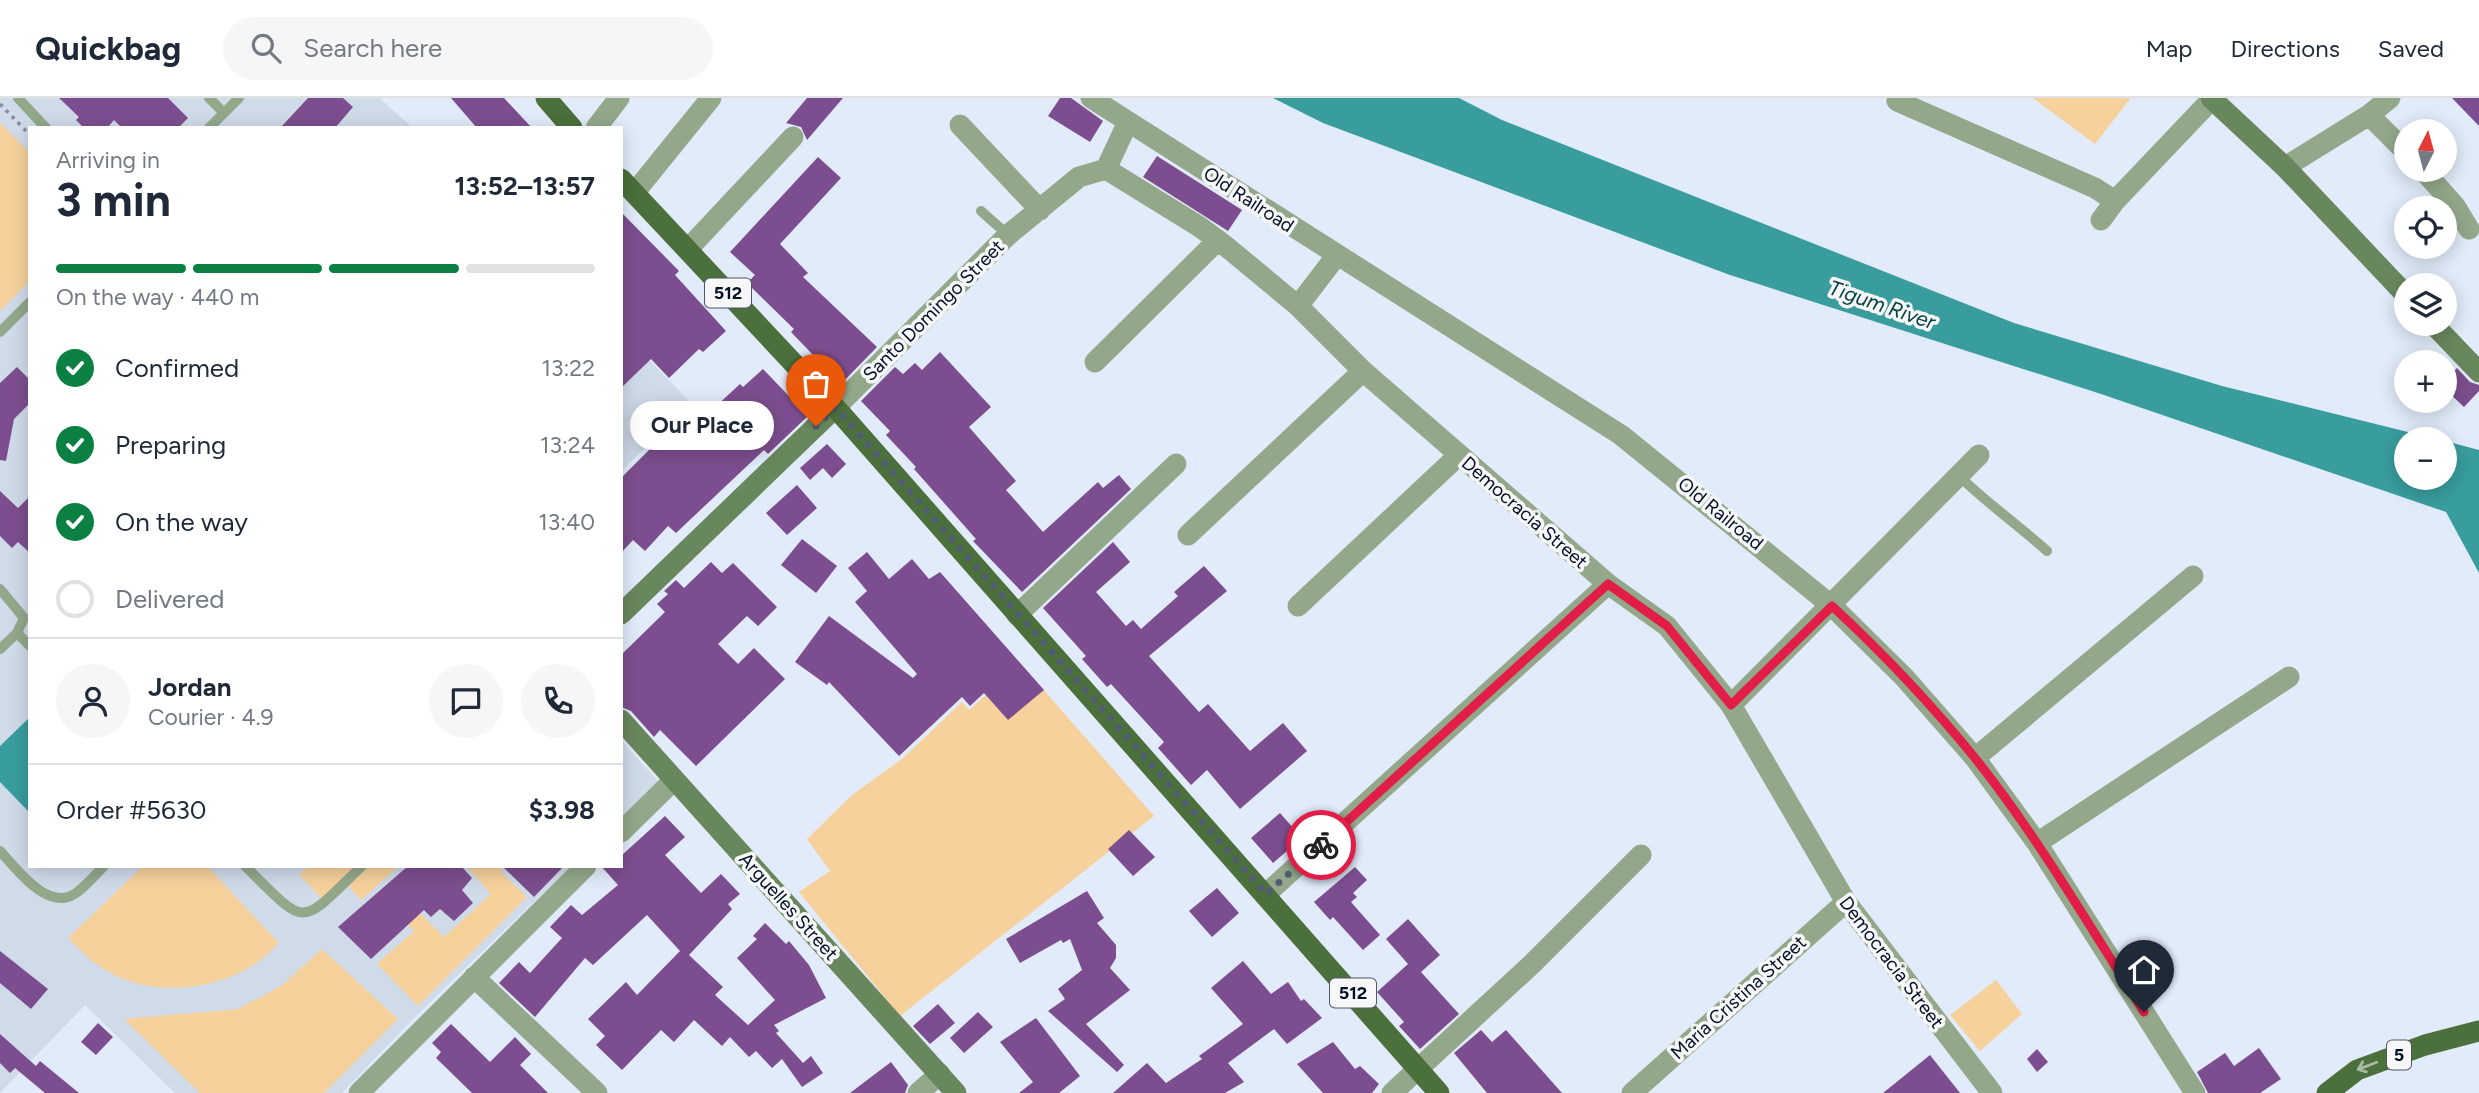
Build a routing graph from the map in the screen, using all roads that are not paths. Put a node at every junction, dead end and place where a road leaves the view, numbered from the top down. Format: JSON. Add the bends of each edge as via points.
{"nodes":[{"id":1,"x":18,"y":98,"type":"edge"},
{"id":2,"x":209,"y":98,"type":"edge"},
{"id":3,"x":239,"y":98,"type":"edge"},
{"id":4,"x":546,"y":98,"type":"edge"},
{"id":5,"x":619,"y":98,"type":"edge"},
{"id":6,"x":711,"y":98,"type":"edge"},
{"id":7,"x":1091,"y":98,"type":"edge"},
{"id":8,"x":2389,"y":98,"type":"edge"},
{"id":9,"x":2211,"y":99,"type":"edge"},
{"id":10,"x":1897,"y":101,"type":"dead end"},
{"id":11,"x":224,"y":113,"type":"junction"},
{"id":12,"x":2369,"y":115,"type":"junction"},
{"id":13,"x":1128,"y":122,"type":"junction"},
{"id":14,"x":960,"y":125,"type":"dead end"},
{"id":15,"x":44,"y":126,"type":"edge"},
{"id":16,"x":211,"y":126,"type":"edge"},
{"id":17,"x":570,"y":126,"type":"edge"},
{"id":18,"x":598,"y":126,"type":"edge"},
{"id":19,"x":793,"y":137,"type":"dead end"},
{"id":20,"x":2394,"y":140,"type":"edge"},
{"id":21,"x":2285,"y":167,"type":"junction"},
{"id":22,"x":1106,"y":169,"type":"junction"},
{"id":23,"x":2434,"y":182,"type":"edge"},
{"id":24,"x":628,"y":185,"type":"edge"},
{"id":25,"x":2115,"y":201,"type":"junction"},
{"id":26,"x":1040,"y":210,"type":"junction"},
{"id":27,"x":981,"y":211,"type":"dead end"},
{"id":28,"x":2101,"y":220,"type":"dead end"},
{"id":29,"x":2469,"y":229,"type":"dead end"},
{"id":30,"x":1008,"y":234,"type":"junction"},
{"id":31,"x":1218,"y":240,"type":"junction"},
{"id":32,"x":688,"y":249,"type":"junction"},
{"id":33,"x":1336,"y":255,"type":"junction"},
{"id":34,"x":2394,"y":282,"type":"edge"},
{"id":35,"x":28,"y":304,"type":"edge"},
{"id":36,"x":1298,"y":306,"type":"junction"},
{"id":37,"x":0,"y":332,"type":"edge"},
{"id":38,"x":2444,"y":336,"type":"edge"},
{"id":39,"x":1095,"y":362,"type":"dead end"},
{"id":40,"x":1363,"y":371,"type":"junction"},
{"id":41,"x":2479,"y":372,"type":"edge"},
{"id":42,"x":835,"y":408,"type":"junction"},
{"id":43,"x":1459,"y":455,"type":"junction"},
{"id":44,"x":1979,"y":456,"type":"dead end"},
{"id":45,"x":1176,"y":464,"type":"dead end"},
{"id":46,"x":1959,"y":476,"type":"junction"},
{"id":47,"x":1188,"y":535,"type":"dead end"},
{"id":48,"x":2047,"y":551,"type":"dead end"},
{"id":49,"x":2193,"y":576,"type":"dead end"},
{"id":50,"x":1608,"y":584,"type":"junction"},
{"id":51,"x":0,"y":589,"type":"edge"},
{"id":52,"x":1298,"y":606,"type":"dead end"},
{"id":53,"x":1832,"y":606,"type":"junction"},
{"id":54,"x":623,"y":612,"type":"edge"},
{"id":55,"x":1017,"y":615,"type":"junction"},
{"id":56,"x":17,"y":633,"type":"junction"},
{"id":57,"x":28,"y":644,"type":"edge"},
{"id":58,"x":0,"y":649,"type":"edge"},
{"id":59,"x":2289,"y":677,"type":"dead end"},
{"id":60,"x":1731,"y":705,"type":"junction"},
{"id":61,"x":623,"y":722,"type":"edge"},
{"id":62,"x":1975,"y":758,"type":"junction"},
{"id":63,"x":674,"y":780,"type":"junction"},
{"id":64,"x":623,"y":830,"type":"edge"},
{"id":65,"x":2036,"y":843,"type":"junction"},
{"id":66,"x":0,"y":851,"type":"edge"},
{"id":67,"x":1642,"y":855,"type":"dead end"},
{"id":68,"x":102,"y":868,"type":"edge"},
{"id":69,"x":247,"y":868,"type":"edge"},
{"id":70,"x":360,"y":868,"type":"edge"},
{"id":71,"x":584,"y":868,"type":"edge"},
{"id":72,"x":1266,"y":894,"type":"junction"},
{"id":73,"x":1846,"y":902,"type":"junction"},
{"id":74,"x":474,"y":977,"type":"junction"},
{"id":75,"x":2479,"y":1031,"type":"edge"},
{"id":76,"x":1420,"y":1070,"type":"junction"},
{"id":77,"x":940,"y":1074,"type":"junction"},
{"id":78,"x":1985,"y":1091,"type":"edge"},
{"id":79,"x":359,"y":1093,"type":"edge"},
{"id":80,"x":597,"y":1093,"type":"edge"},
{"id":81,"x":919,"y":1093,"type":"edge"},
{"id":82,"x":956,"y":1093,"type":"edge"},
{"id":83,"x":1392,"y":1093,"type":"edge"},
{"id":84,"x":1439,"y":1093,"type":"edge"},
{"id":85,"x":1632,"y":1093,"type":"edge"},
{"id":86,"x":2195,"y":1093,"type":"edge"},
{"id":87,"x":2327,"y":1093,"type":"edge"}],
"edges":[{"from":1,"to":15,"type":"lane"},
{"from":2,"to":11,"type":"lane"},
{"from":3,"to":11,"type":"lane"},
{"from":4,"to":17,"type":"main road"},
{"from":5,"to":18,"type":"street"},
{"from":6,"to":24,"type":"street"},
{"from":7,"to":13,"type":"street","name":"Old Railroad"},
{"from":8,"to":12,"type":"street"},
{"from":9,"to":21,"type":"street"},
{"from":9,"to":25,"type":"street"},
{"from":10,"to":25,"type":"street"},
{"from":11,"to":16,"type":"lane"},
{"from":12,"to":20,"type":"street"},
{"from":12,"to":21,"type":"street"},
{"from":13,"to":22,"type":"street"},
{"from":13,"to":33,"type":"street","name":"Old Railroad"},
{"from":14,"to":26,"type":"street"},
{"from":19,"to":32,"type":"street"},
{"from":21,"to":34,"type":"street"},
{"from":22,"to":26,"type":"street","name":"Santo Domingo Street","via":[[1079,177]]},
{"from":22,"to":31,"type":"street","name":"Democracia Street"},
{"from":23,"to":29,"type":"street"},
{"from":24,"to":32,"type":"main road","number":"512"},
{"from":25,"to":28,"type":"street"},
{"from":26,"to":30,"type":"street","name":"Santo Domingo Street"},
{"from":27,"to":30,"type":"lane"},
{"from":30,"to":42,"type":"street","name":"Santo Domingo Street"},
{"from":31,"to":36,"type":"street","name":"Democracia Street"},
{"from":31,"to":39,"type":"street"},
{"from":32,"to":42,"type":"main road","number":"512"},
{"from":33,"to":36,"type":"street"},
{"from":33,"to":53,"type":"street","name":"Old Railroad","via":[[1621,435]]},
{"from":35,"to":37,"type":"lane"},
{"from":36,"to":40,"type":"street","name":"Democracia Street"},
{"from":38,"to":41,"type":"street"},
{"from":40,"to":43,"type":"street","name":"Democracia Street"},
{"from":40,"to":47,"type":"street"},
{"from":42,"to":54,"type":"street","name":"Santo Domingo Street"},
{"from":42,"to":55,"type":"main road","number":"512"},
{"from":43,"to":50,"type":"street","name":"Democracia Street"},
{"from":43,"to":52,"type":"street"},
{"from":44,"to":46,"type":"street"},
{"from":45,"to":55,"type":"street"},
{"from":46,"to":48,"type":"lane"},
{"from":46,"to":53,"type":"street"},
{"from":49,"to":62,"type":"street"},
{"from":50,"to":60,"type":"street","name":"Democracia Street","via":[[1667,626]]},
{"from":50,"to":72,"type":"street"},
{"from":51,"to":56,"type":"lane","via":[[23,618]]},
{"from":53,"to":60,"type":"street"},
{"from":53,"to":62,"type":"street","name":"Old Railroad"},
{"from":55,"to":72,"type":"main road","number":"512"},
{"from":56,"to":57,"type":"lane"},
{"from":56,"to":58,"type":"lane"},
{"from":59,"to":65,"type":"street"},
{"from":60,"to":73,"type":"street","name":"Democracia Street"},
{"from":61,"to":63,"type":"street","name":"Arguelles Street"},
{"from":62,"to":65,"type":"street","name":"Old Railroad"},
{"from":63,"to":64,"type":"street"},
{"from":63,"to":77,"type":"street","name":"Arguelles Street"},
{"from":65,"to":86,"type":"street","name":"Old Railroad"},
{"from":66,"to":68,"type":"lane","via":[[37,890],[58,897],[74,895]]},
{"from":67,"to":76,"type":"street"},
{"from":69,"to":70,"type":"lane","via":[[291,911],[302,914],[313,912]]},
{"from":71,"to":74,"type":"street"},
{"from":72,"to":76,"type":"main road","number":"512"},
{"from":73,"to":78,"type":"street","name":"Democracia Street"},
{"from":73,"to":85,"type":"street","name":"Maria Cristina Street"},
{"from":74,"to":79,"type":"street"},
{"from":74,"to":80,"type":"street"},
{"from":75,"to":87,"type":"main road","number":"5","one_way":true,"via":[[2357,1070]]},
{"from":76,"to":83,"type":"street"},
{"from":76,"to":84,"type":"main road","number":"512"},
{"from":77,"to":81,"type":"street"},
{"from":77,"to":82,"type":"street","name":"Arguelles Street"}]}
